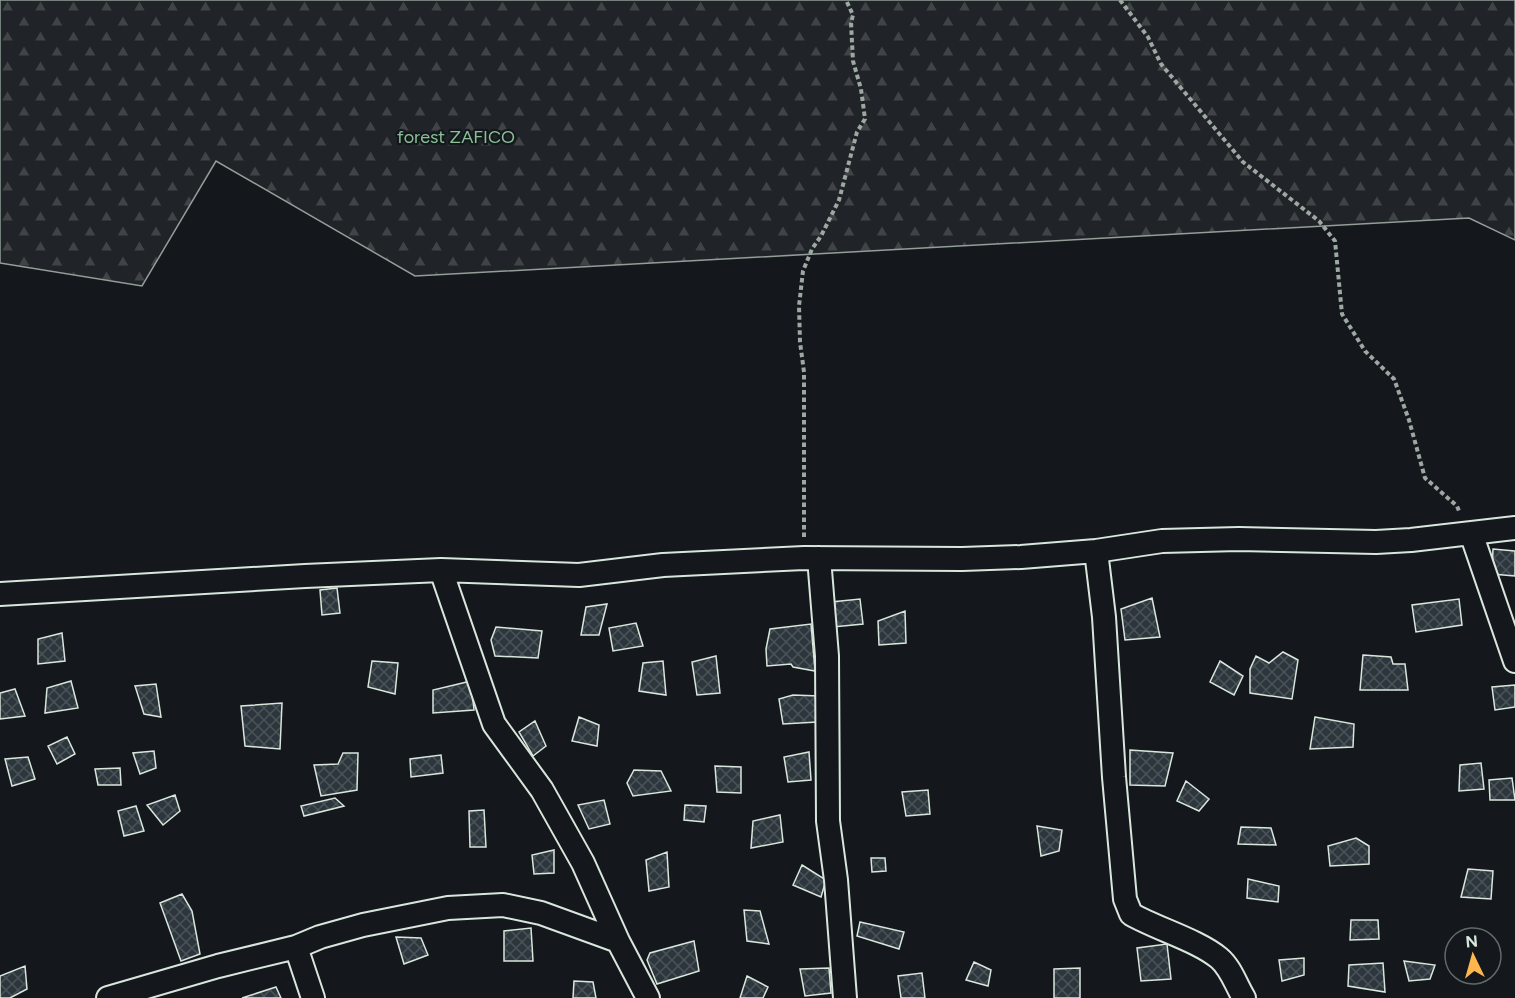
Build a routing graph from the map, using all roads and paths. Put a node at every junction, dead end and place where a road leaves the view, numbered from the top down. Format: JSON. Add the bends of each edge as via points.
{"nodes":[{"id":1,"x":846,"y":0,"type":"edge"},
{"id":2,"x":1120,"y":0,"type":"edge"},
{"id":3,"x":1515,"y":528,"type":"edge"},
{"id":4,"x":1471,"y":533,"type":"junction"},
{"id":5,"x":1096,"y":551,"type":"junction"},
{"id":6,"x":812,"y":558,"type":"junction"},
{"id":7,"x":441,"y":570,"type":"junction"},
{"id":8,"x":0,"y":594,"type":"edge"},
{"id":9,"x":1515,"y":662,"type":"edge"},
{"id":10,"x":618,"y":941,"type":"junction"},
{"id":11,"x":296,"y":947,"type":"junction"},
{"id":12,"x":108,"y":998,"type":"edge"},
{"id":13,"x":313,"y":998,"type":"edge"},
{"id":14,"x":648,"y":998,"type":"edge"},
{"id":15,"x":845,"y":998,"type":"edge"},
{"id":16,"x":1244,"y":998,"type":"edge"}],
"edges":[{"from":1,"to":6,"type":"path","via":[[853,15],[853,60],[865,119],[857,132],[839,200],[803,271],[799,306]]},
{"from":2,"to":4,"type":"path","via":[[1148,37],[1161,64],[1243,162],[1319,221],[1335,242],[1342,314],[1365,351],[1394,379],[1425,478],[1456,506]]},
{"from":3,"to":4,"type":"street"},
{"from":4,"to":5,"type":"street","via":[[1376,542],[1162,541]]},
{"from":4,"to":9,"type":"street"},
{"from":5,"to":6,"type":"street","via":[[1022,558]]},
{"from":5,"to":16,"type":"street","via":[[1125,899],[1131,914],[1220,959]]},
{"from":6,"to":7,"type":"street","via":[[663,565],[579,575]]},
{"from":6,"to":15,"type":"street","via":[[827,656],[828,821]]},
{"from":7,"to":8,"type":"street"},
{"from":7,"to":10,"type":"street","via":[[494,724],[547,799],[583,863]]},
{"from":10,"to":11,"type":"street","via":[[541,913],[503,905],[448,908],[363,925]]},
{"from":10,"to":14,"type":"street"},
{"from":11,"to":12,"type":"street"},
{"from":11,"to":13,"type":"street"}]}
